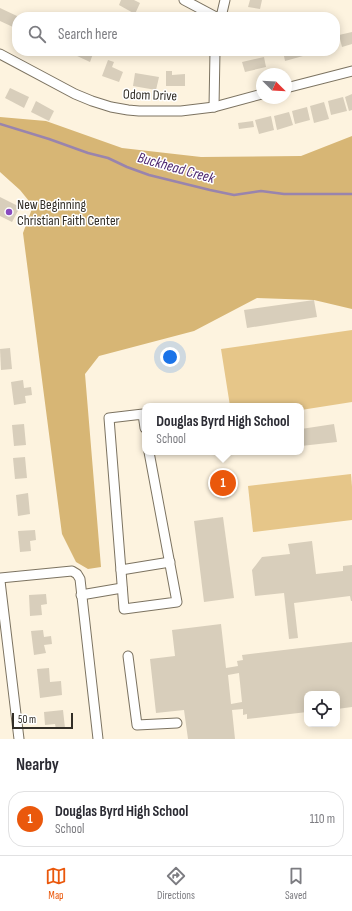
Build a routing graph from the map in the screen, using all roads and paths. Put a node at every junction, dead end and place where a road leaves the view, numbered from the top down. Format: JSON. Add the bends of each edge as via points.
{"nodes":[{"id":1,"x":184,"y":0,"type":"edge"},
{"id":2,"x":225,"y":0,"type":"edge"},
{"id":3,"x":207,"y":12,"type":"edge"},
{"id":4,"x":222,"y":12,"type":"edge"},
{"id":5,"x":0,"y":54,"type":"edge"},
{"id":6,"x":215,"y":56,"type":"edge"},
{"id":7,"x":352,"y":71,"type":"edge"},
{"id":8,"x":292,"y":86,"type":"edge"},
{"id":9,"x":256,"y":96,"type":"edge"},
{"id":10,"x":214,"y":107,"type":"junction"},
{"id":11,"x":142,"y":414,"type":"edge"},
{"id":12,"x":151,"y":455,"type":"edge"},
{"id":13,"x":170,"y":562,"type":"junction"},
{"id":14,"x":121,"y":570,"type":"junction"},
{"id":15,"x":0,"y":579,"type":"edge"},
{"id":16,"x":122,"y":588,"type":"junction"},
{"id":17,"x":82,"y":595,"type":"junction"},
{"id":18,"x":128,"y":656,"type":"dead end"},
{"id":19,"x":177,"y":723,"type":"dead end"},
{"id":20,"x":19,"y":739,"type":"edge"},
{"id":21,"x":98,"y":739,"type":"edge"}],
"edges":[{"from":1,"to":3,"type":"street"},
{"from":2,"to":4,"type":"street"},
{"from":5,"to":10,"type":"street","name":"Odom Drive","via":[[74,94],[111,108],[181,111]]},
{"from":6,"to":10,"type":"street"},
{"from":7,"to":8,"type":"street"},
{"from":9,"to":10,"type":"street","name":"Odom Drive"},
{"from":11,"to":14,"type":"street","via":[[109,418]]},
{"from":12,"to":13,"type":"street"},
{"from":13,"to":14,"type":"street"},
{"from":13,"to":16,"type":"street","via":[[177,602],[124,610]]},
{"from":14,"to":16,"type":"street"},
{"from":15,"to":17,"type":"street","via":[[72,571],[80,579]]},
{"from":15,"to":20,"type":"street"},
{"from":16,"to":17,"type":"street"},
{"from":17,"to":21,"type":"street"},
{"from":18,"to":19,"type":"street","via":[[137,725]]}]}
